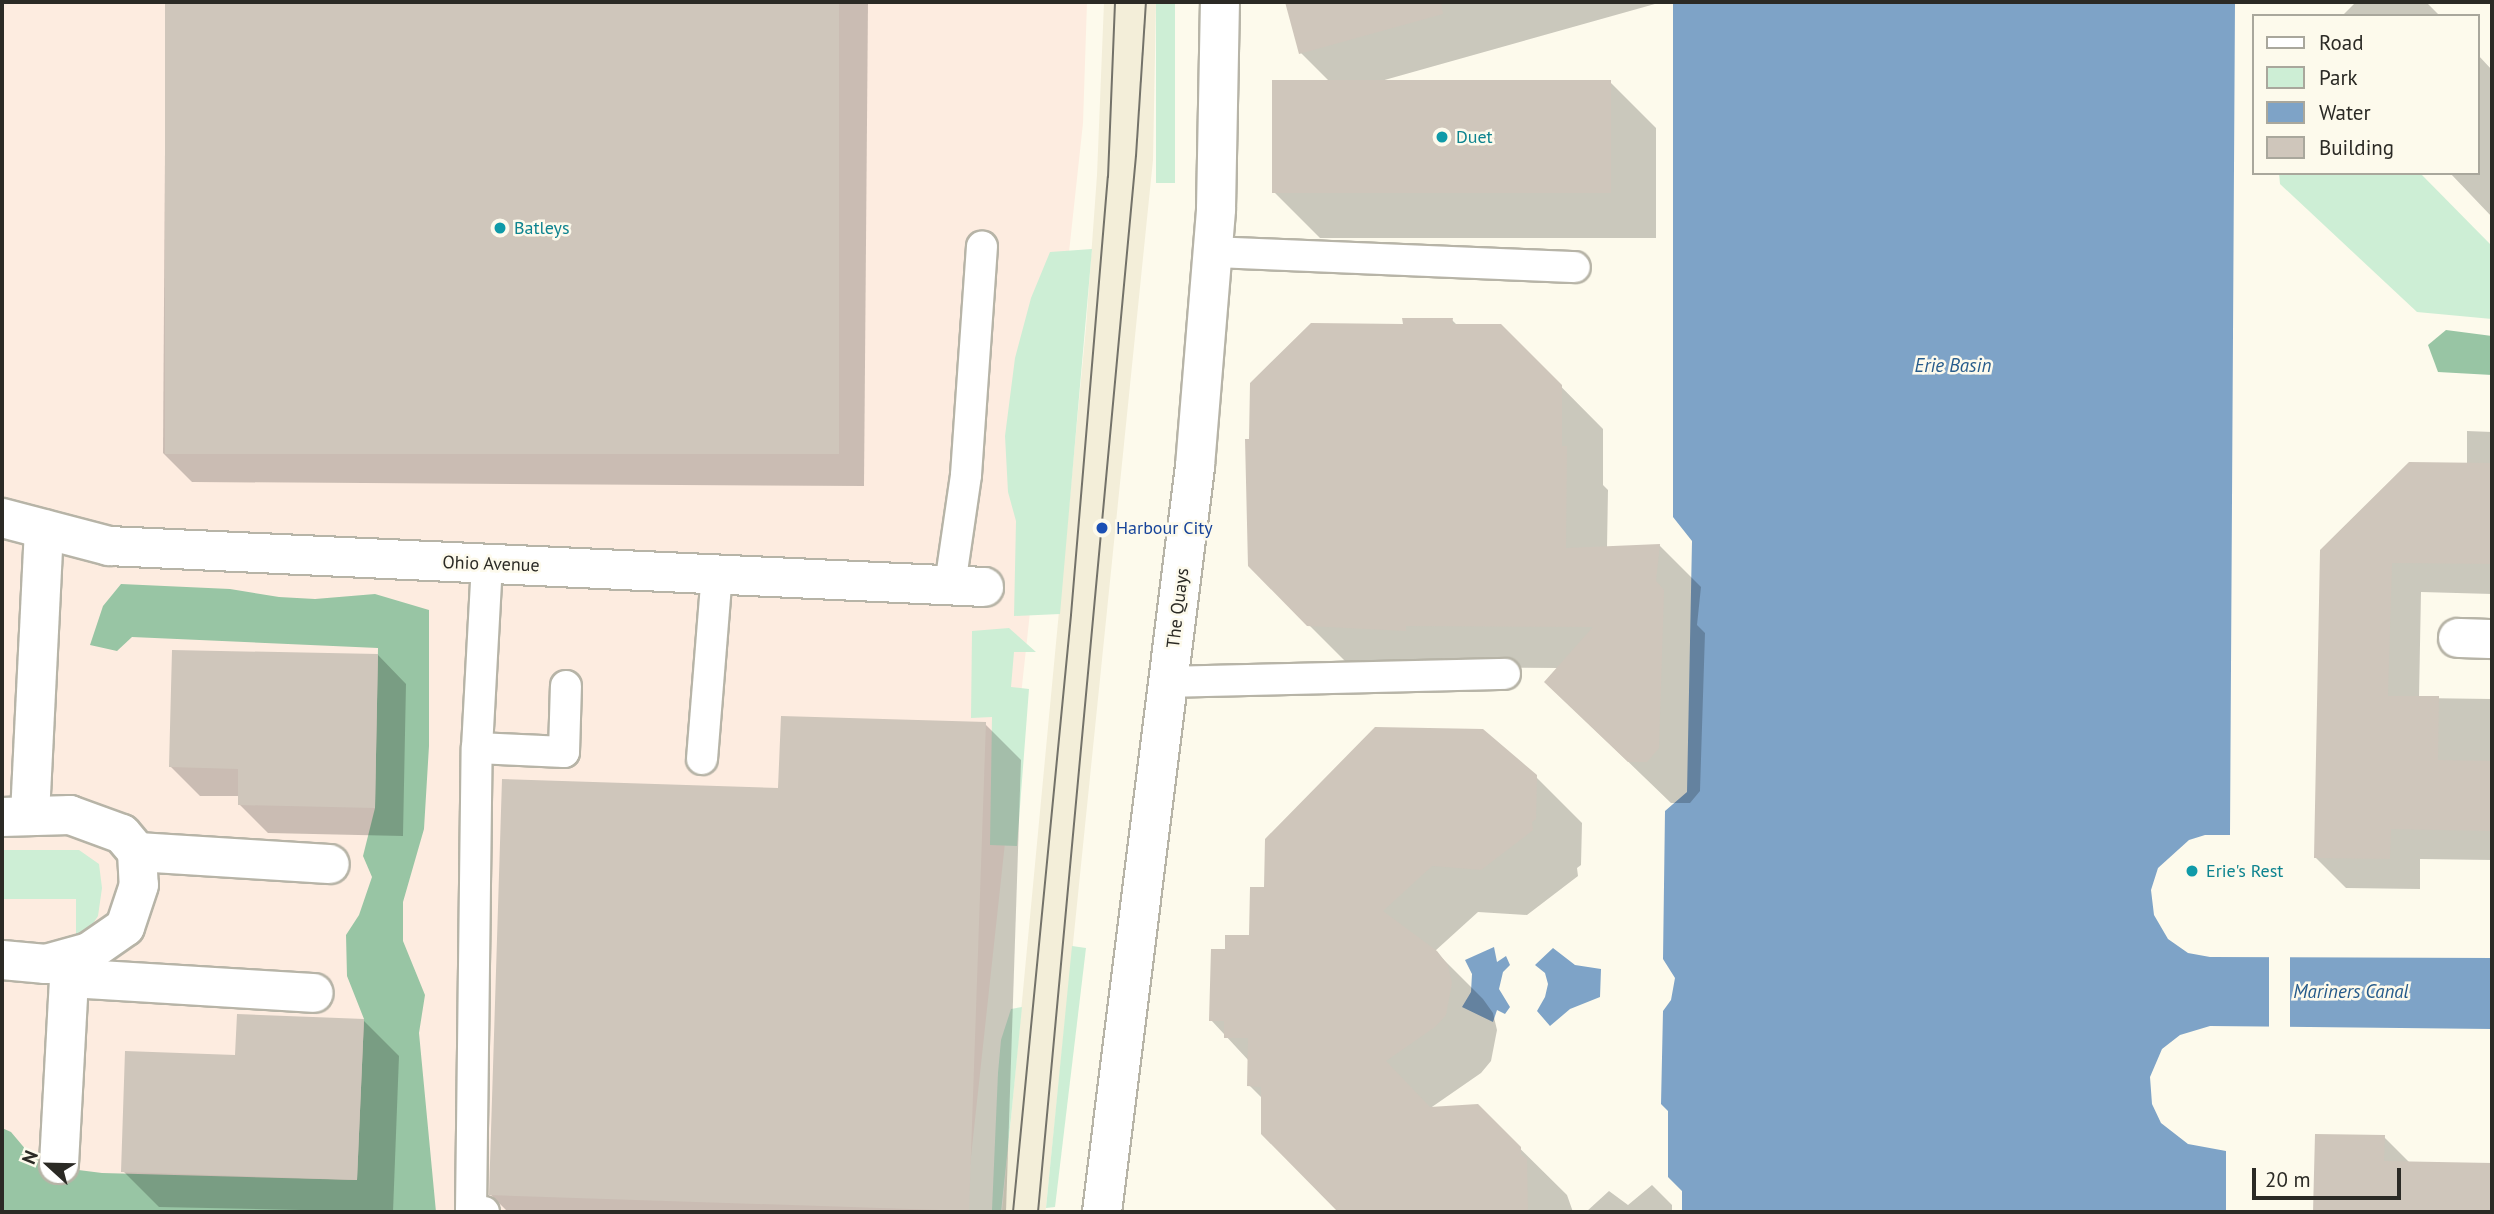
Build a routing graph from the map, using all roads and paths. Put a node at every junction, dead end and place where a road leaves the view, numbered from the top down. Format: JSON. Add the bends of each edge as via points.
{"nodes":[{"id":1,"x":1220,"y":2,"type":"edge"},
{"id":2,"x":982,"y":247,"type":"dead end"},
{"id":3,"x":1213,"y":253,"type":"junction"},
{"id":4,"x":1576,"y":267,"type":"dead end"},
{"id":5,"x":2,"y":518,"type":"edge"},
{"id":6,"x":44,"y":529,"type":"junction"},
{"id":7,"x":487,"y":564,"type":"junction"},
{"id":8,"x":717,"y":572,"type":"junction"},
{"id":9,"x":967,"y":586,"type":"joint"},
{"id":10,"x":1506,"y":674,"type":"dead end"},
{"id":11,"x":1168,"y":682,"type":"junction"},
{"id":12,"x":566,"y":686,"type":"dead end"},
{"id":13,"x":477,"y":748,"type":"junction"},
{"id":14,"x":702,"y":759,"type":"dead end"},
{"id":15,"x":16,"y":816,"type":"edge"},
{"id":16,"x":137,"y":852,"type":"junction"},
{"id":17,"x":330,"y":864,"type":"dead end"},
{"id":18,"x":2,"y":960,"type":"edge"},
{"id":19,"x":65,"y":969,"type":"junction"},
{"id":20,"x":314,"y":993,"type":"dead end"},
{"id":21,"x":60,"y":1164,"type":"dead end"},
{"id":22,"x":484,"y":1212,"type":"edge"},
{"id":23,"x":1102,"y":1212,"type":"edge"}],
"edges":[{"from":1,"to":3,"type":"street","name":"The Quays"},
{"from":2,"to":9,"type":"lane","via":[[966,475]]},
{"from":3,"to":4,"type":"lane"},
{"from":3,"to":11,"type":"street","name":"The Quays","via":[[1195,466]]},
{"from":5,"to":6,"type":"street","name":"Ohio Avenue"},
{"from":6,"to":7,"type":"street","name":"Ohio Avenue","via":[[108,546]]},
{"from":6,"to":15,"type":"street"},
{"from":7,"to":8,"type":"street","name":"Ohio Avenue"},
{"from":7,"to":13,"type":"lane"},
{"from":8,"to":9,"type":"street","name":"Ohio Avenue"},
{"from":8,"to":14,"type":"lane"},
{"from":10,"to":11,"type":"lane"},
{"from":11,"to":23,"type":"street","name":"The Quays"},
{"from":12,"to":13,"type":"lane","via":[[564,752]]},
{"from":13,"to":22,"type":"lane","via":[[471,1211]]},
{"from":15,"to":16,"type":"street","via":[[70,815],[122,834]]},
{"from":16,"to":17,"type":"street"},
{"from":16,"to":19,"type":"street","via":[[139,885],[125,927]]},
{"from":18,"to":19,"type":"street"},
{"from":19,"to":20,"type":"street"},
{"from":19,"to":21,"type":"street"}]}
